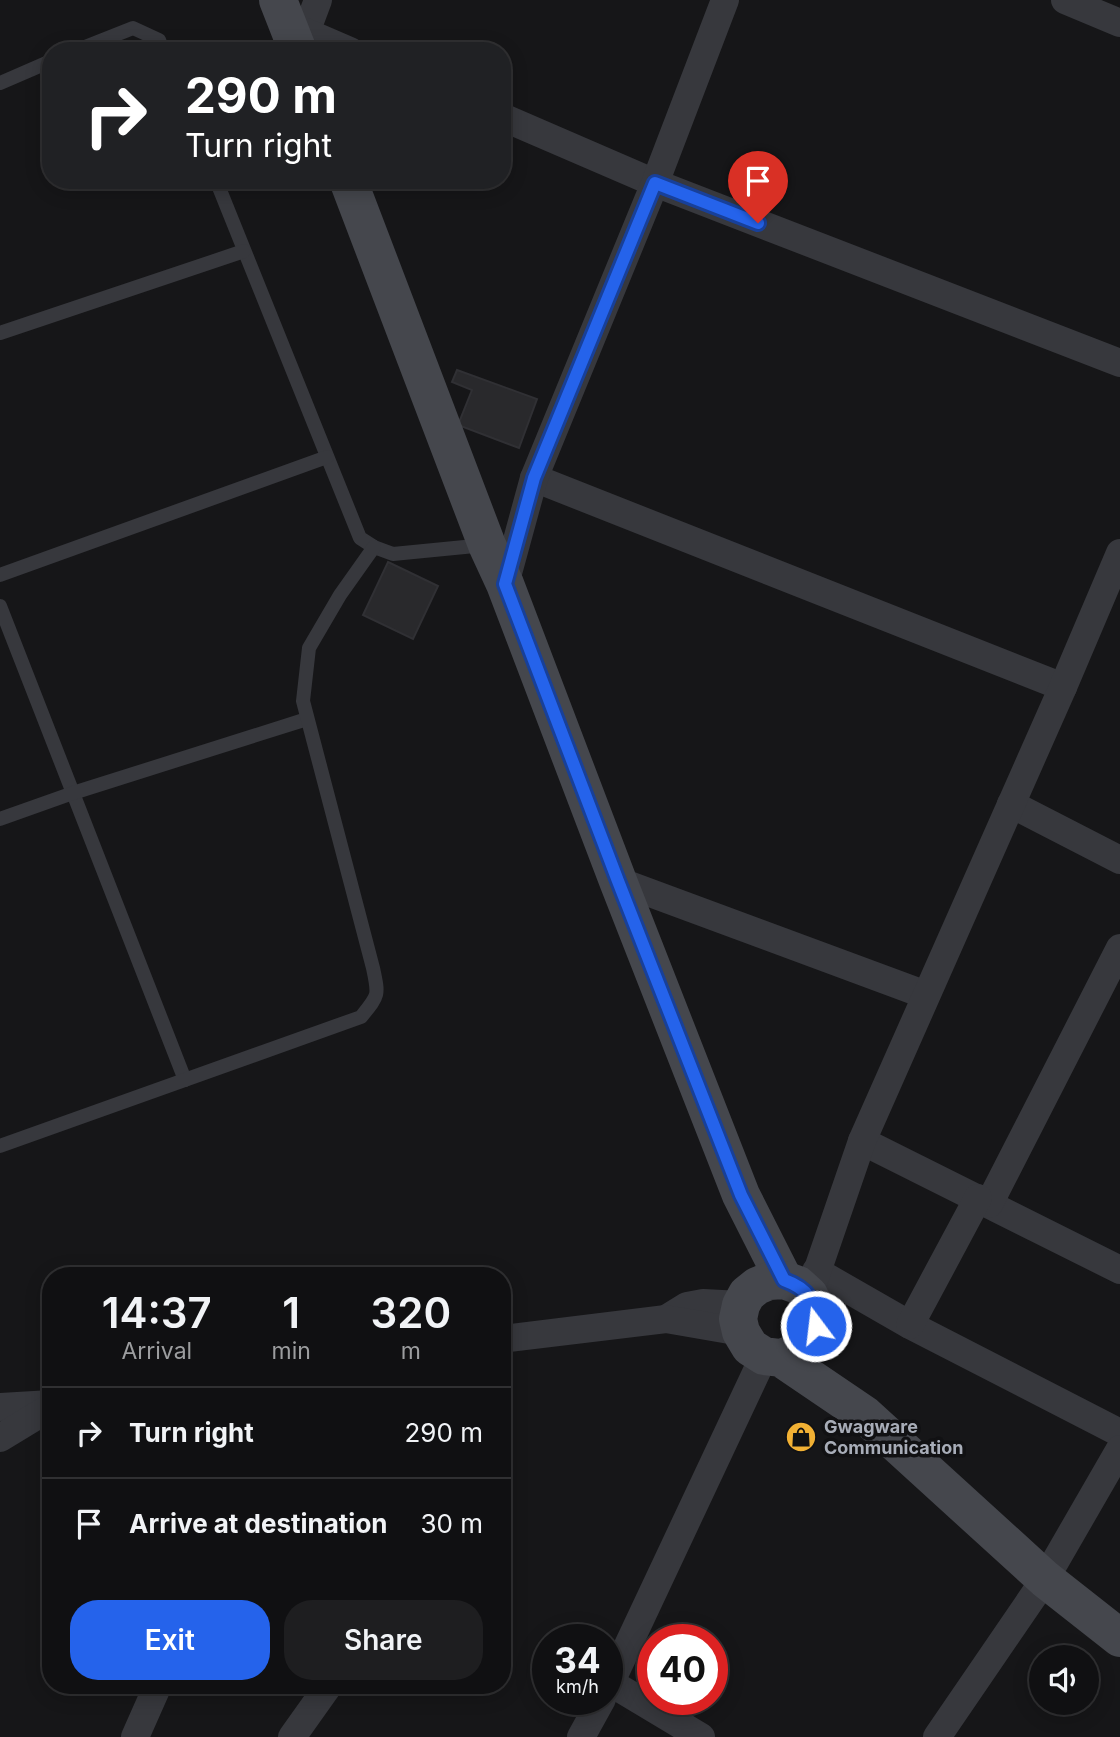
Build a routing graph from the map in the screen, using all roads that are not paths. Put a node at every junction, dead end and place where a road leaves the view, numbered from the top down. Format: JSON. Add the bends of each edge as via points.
{"nodes":[{"id":1,"x":278,"y":0,"type":"edge"},
{"id":2,"x":318,"y":0,"type":"edge"},
{"id":3,"x":725,"y":0,"type":"edge"},
{"id":4,"x":1065,"y":0,"type":"edge"},
{"id":5,"x":1120,"y":23,"type":"edge"},
{"id":6,"x":95,"y":42,"type":"edge"},
{"id":7,"x":160,"y":42,"type":"edge"},
{"id":8,"x":302,"y":42,"type":"edge"},
{"id":9,"x":304,"y":42,"type":"edge"},
{"id":10,"x":42,"y":65,"type":"edge"},
{"id":11,"x":0,"y":83,"type":"edge"},
{"id":12,"x":511,"y":121,"type":"edge"},
{"id":13,"x":655,"y":183,"type":"junction"},
{"id":14,"x":220,"y":189,"type":"edge"},
{"id":15,"x":351,"y":189,"type":"edge"},
{"id":16,"x":244,"y":251,"type":"junction"},
{"id":17,"x":0,"y":333,"type":"edge"},
{"id":18,"x":1120,"y":363,"type":"edge"},
{"id":19,"x":327,"y":457,"type":"junction"},
{"id":20,"x":534,"y":478,"type":"junction"},
{"id":21,"x":487,"y":545,"type":"junction"},
{"id":22,"x":374,"y":547,"type":"junction"},
{"id":23,"x":1120,"y":553,"type":"edge"},
{"id":24,"x":0,"y":575,"type":"edge"},
{"id":25,"x":505,"y":584,"type":"junction"},
{"id":26,"x":0,"y":606,"type":"edge"},
{"id":27,"x":1063,"y":687,"type":"junction"},
{"id":28,"x":307,"y":719,"type":"junction"},
{"id":29,"x":73,"y":793,"type":"junction"},
{"id":30,"x":1011,"y":804,"type":"junction"},
{"id":31,"x":0,"y":819,"type":"edge"},
{"id":32,"x":1120,"y":860,"type":"edge"},
{"id":33,"x":618,"y":881,"type":"junction"},
{"id":34,"x":1120,"y":948,"type":"edge"},
{"id":35,"x":926,"y":995,"type":"junction"},
{"id":36,"x":185,"y":1080,"type":"junction"},
{"id":37,"x":862,"y":1141,"type":"junction"},
{"id":38,"x":0,"y":1146,"type":"edge"},
{"id":39,"x":741,"y":1195,"type":"junction"},
{"id":40,"x":983,"y":1201,"type":"junction"},
{"id":41,"x":1120,"y":1270,"type":"edge"},
{"id":42,"x":806,"y":1293,"type":"junction"},
{"id":43,"x":910,"y":1325,"type":"junction"},
{"id":44,"x":755,"y":1329,"type":"junction"},
{"id":45,"x":511,"y":1338,"type":"edge"},
{"id":46,"x":42,"y":1406,"type":"edge"},
{"id":47,"x":0,"y":1407,"type":"edge"},
{"id":48,"x":42,"y":1412,"type":"edge"},
{"id":49,"x":865,"y":1415,"type":"junction"},
{"id":50,"x":1120,"y":1433,"type":"edge"},
{"id":51,"x":0,"y":1438,"type":"edge"},
{"id":52,"x":1120,"y":1449,"type":"edge"},
{"id":53,"x":1045,"y":1579,"type":"junction"},
{"id":54,"x":1120,"y":1638,"type":"edge"},
{"id":55,"x":623,"y":1652,"type":"edge"},
{"id":56,"x":154,"y":1694,"type":"edge"},
{"id":57,"x":323,"y":1694,"type":"edge"},
{"id":58,"x":623,"y":1699,"type":"edge"},
{"id":59,"x":593,"y":1715,"type":"edge"},
{"id":60,"x":135,"y":1737,"type":"edge"},
{"id":61,"x":292,"y":1737,"type":"edge"},
{"id":62,"x":581,"y":1737,"type":"edge"},
{"id":63,"x":701,"y":1737,"type":"edge"},
{"id":64,"x":937,"y":1737,"type":"edge"}],
"edges":[{"from":1,"to":8,"type":"street"},
{"from":2,"to":9,"type":"street"},
{"from":3,"to":13,"type":"street"},
{"from":4,"to":5,"type":"street"},
{"from":6,"to":7,"type":"lane","via":[[133,28]]},
{"from":10,"to":11,"type":"lane"},
{"from":12,"to":13,"type":"street"},
{"from":13,"to":18,"type":"street"},
{"from":13,"to":20,"type":"street"},
{"from":14,"to":16,"type":"lane"},
{"from":15,"to":21,"type":"street"},
{"from":16,"to":17,"type":"lane"},
{"from":16,"to":19,"type":"lane"},
{"from":19,"to":22,"type":"lane","via":[[360,538]]},
{"from":19,"to":24,"type":"lane"},
{"from":20,"to":25,"type":"street"},
{"from":20,"to":27,"type":"street"},
{"from":21,"to":22,"type":"lane","via":[[393,554]]},
{"from":21,"to":25,"type":"street"},
{"from":22,"to":28,"type":"lane","via":[[309,648],[303,701]]},
{"from":23,"to":27,"type":"street"},
{"from":25,"to":33,"type":"street"},
{"from":26,"to":29,"type":"lane"},
{"from":27,"to":30,"type":"street"},
{"from":28,"to":29,"type":"lane"},
{"from":28,"to":36,"type":"lane","via":[[378,991],[361,1017]]},
{"from":29,"to":31,"type":"lane"},
{"from":29,"to":36,"type":"lane"},
{"from":30,"to":32,"type":"street"},
{"from":30,"to":35,"type":"street"},
{"from":33,"to":35,"type":"street"},
{"from":33,"to":39,"type":"street"},
{"from":34,"to":40,"type":"street"},
{"from":35,"to":37,"type":"street"},
{"from":36,"to":38,"type":"lane"},
{"from":37,"to":40,"type":"street"},
{"from":37,"to":42,"type":"street"},
{"from":39,"to":42,"type":"street"},
{"from":39,"to":44,"type":"street"},
{"from":40,"to":41,"type":"street"},
{"from":40,"to":43,"type":"street"},
{"from":42,"to":43,"type":"street"},
{"from":42,"to":44,"type":"street","via":[[769,1281],[757,1286]]},
{"from":42,"to":44,"type":"street","via":[[809,1341],[797,1352]]},
{"from":42,"to":49,"type":"street"},
{"from":43,"to":50,"type":"street"},
{"from":44,"to":45,"type":"street","via":[[703,1303],[687,1306],[666,1319]]},
{"from":44,"to":49,"type":"street"},
{"from":44,"to":55,"type":"street"},
{"from":46,"to":47,"type":"street"},
{"from":48,"to":51,"type":"street"},
{"from":49,"to":53,"type":"street"},
{"from":52,"to":53,"type":"street"},
{"from":53,"to":54,"type":"street"},
{"from":53,"to":64,"type":"street"},
{"from":56,"to":60,"type":"street"},
{"from":57,"to":61,"type":"street"},
{"from":58,"to":63,"type":"street"},
{"from":59,"to":62,"type":"street"}]}
